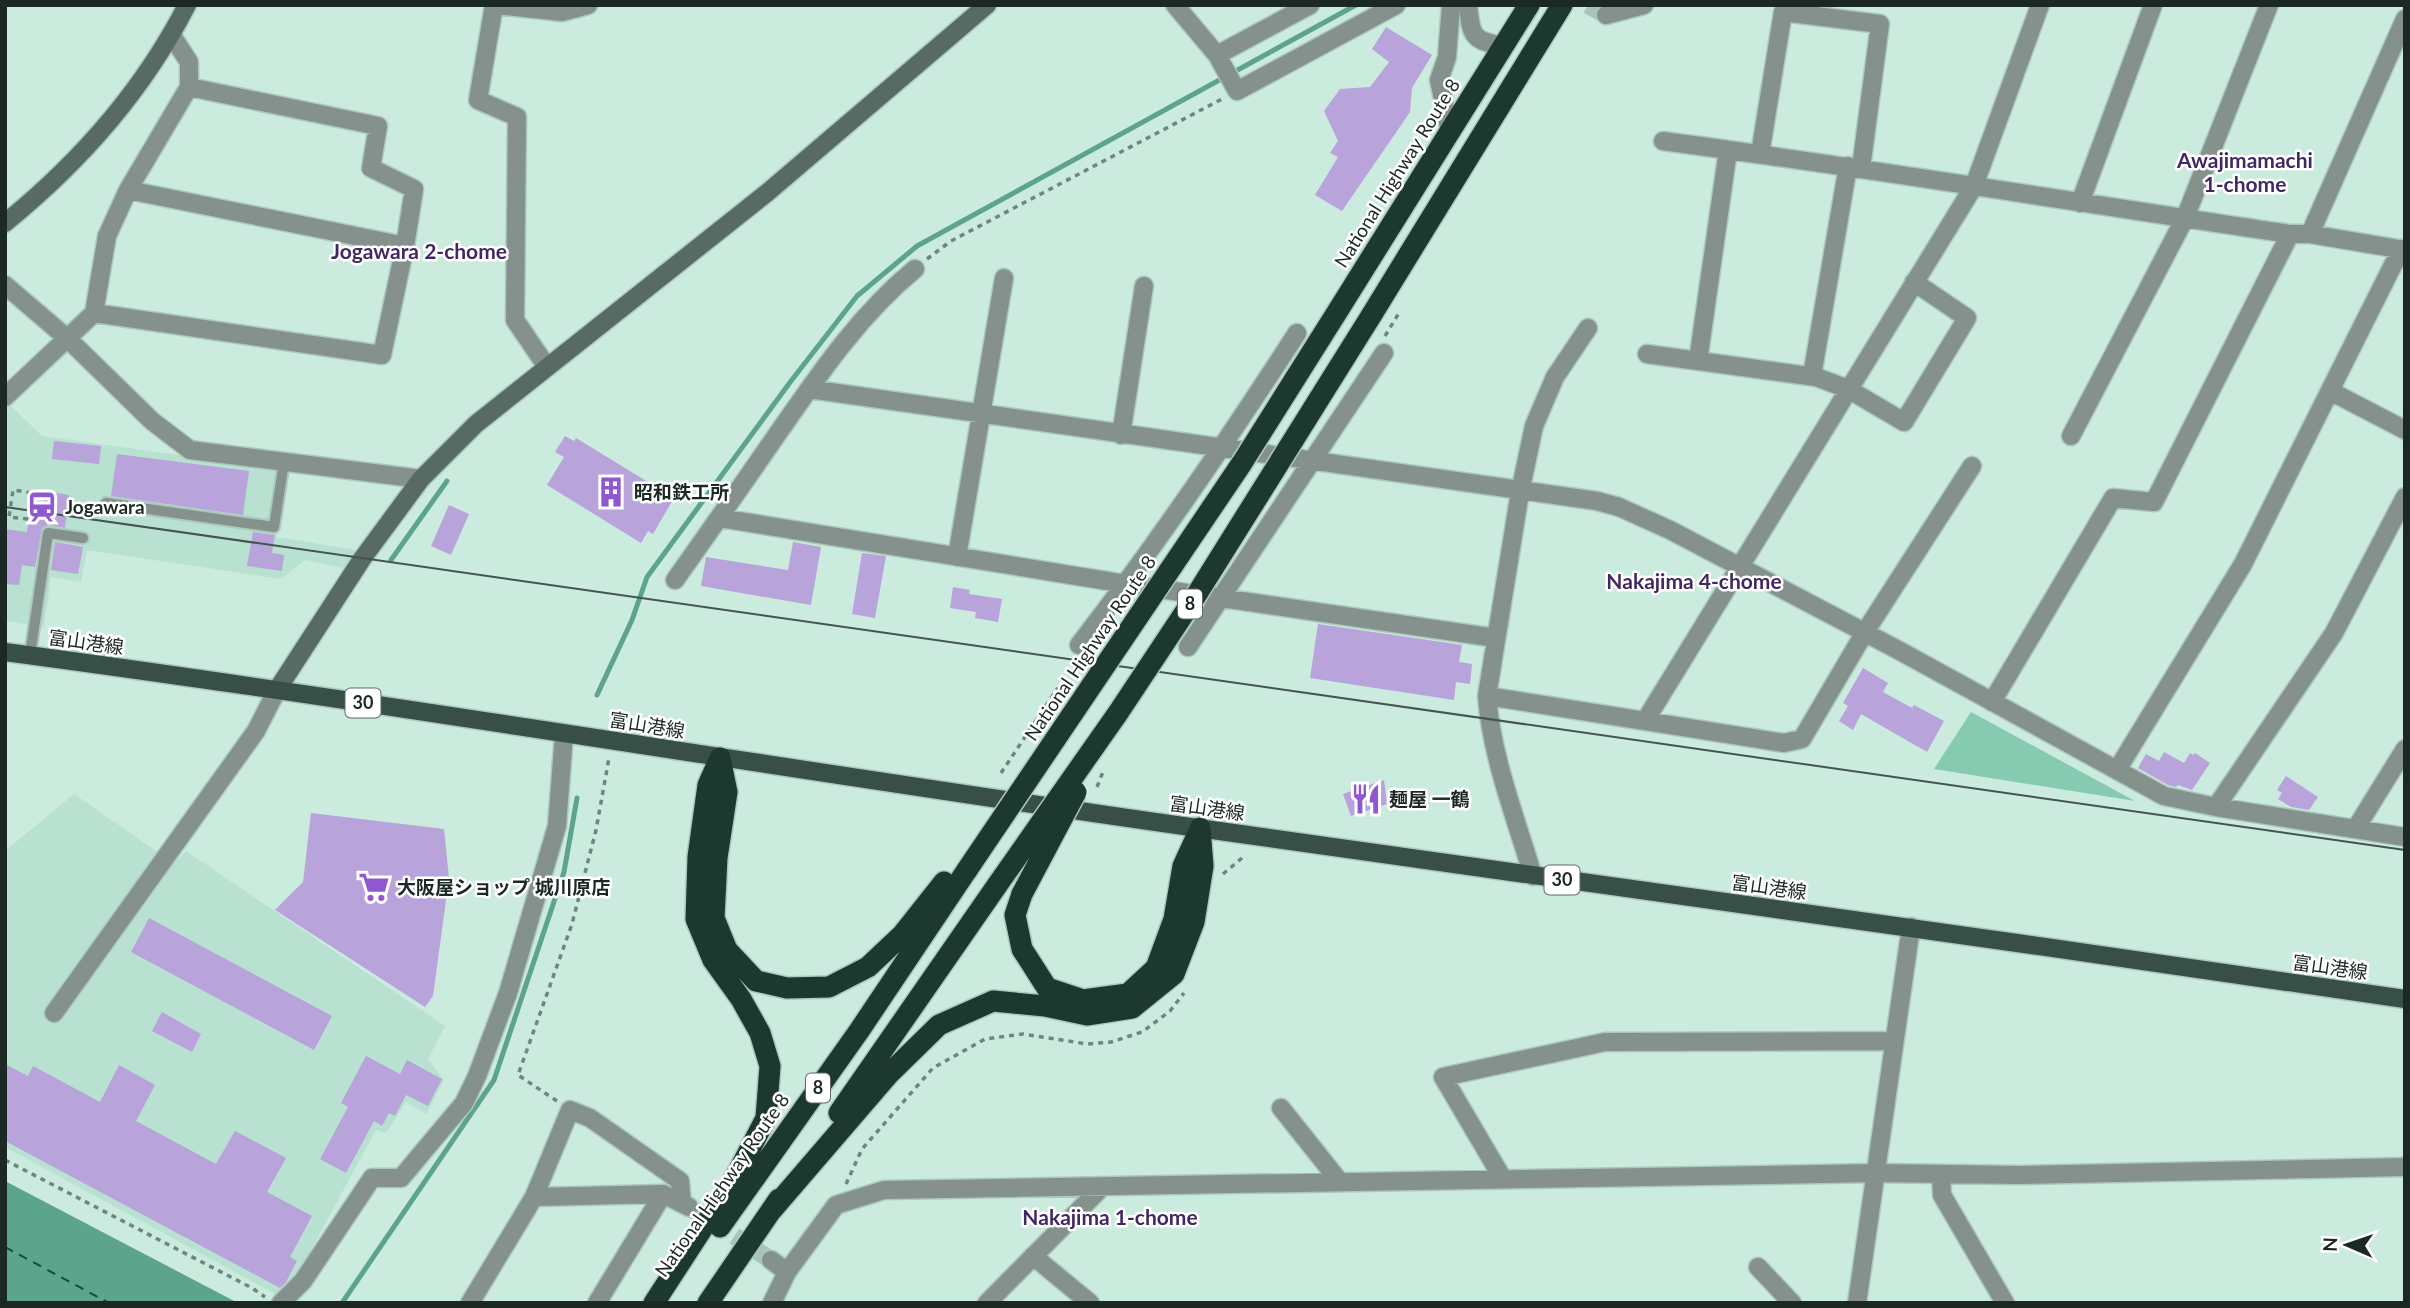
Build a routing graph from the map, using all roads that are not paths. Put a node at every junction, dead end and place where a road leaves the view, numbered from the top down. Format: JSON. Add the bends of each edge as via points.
{"nodes":[{"id":1,"x":187,"y":5,"type":"edge"},
{"id":2,"x":496,"y":5,"type":"edge"},
{"id":3,"x":588,"y":5,"type":"edge"},
{"id":4,"x":987,"y":5,"type":"edge"},
{"id":5,"x":1175,"y":5,"type":"edge"},
{"id":6,"x":1310,"y":5,"type":"edge"},
{"id":7,"x":1396,"y":5,"type":"edge"},
{"id":8,"x":1451,"y":5,"type":"edge"},
{"id":9,"x":1468,"y":5,"type":"edge"},
{"id":10,"x":1529,"y":5,"type":"edge"},
{"id":11,"x":1562,"y":5,"type":"edge"},
{"id":12,"x":1644,"y":5,"type":"edge"},
{"id":13,"x":2040,"y":5,"type":"edge"},
{"id":14,"x":2153,"y":5,"type":"edge"},
{"id":15,"x":2269,"y":5,"type":"edge"},
{"id":16,"x":546,"y":9,"type":"edge"},
{"id":17,"x":1606,"y":15,"type":"tunnel mouth"},
{"id":18,"x":2405,"y":19,"type":"edge"},
{"id":19,"x":172,"y":36,"type":"junction"},
{"id":20,"x":1504,"y":46,"type":"junction"},
{"id":21,"x":1217,"y":55,"type":"junction"},
{"id":22,"x":189,"y":87,"type":"junction"},
{"id":23,"x":1450,"y":132,"type":"junction"},
{"id":24,"x":1663,"y":141,"type":"dead end"},
{"id":25,"x":1728,"y":150,"type":"junction"},
{"id":26,"x":1760,"y":154,"type":"junction"},
{"id":27,"x":1855,"y":167,"type":"junction"},
{"id":28,"x":1973,"y":186,"type":"junction"},
{"id":29,"x":128,"y":190,"type":"junction"},
{"id":30,"x":2080,"y":203,"type":"junction"},
{"id":31,"x":2185,"y":218,"type":"junction"},
{"id":32,"x":5,"y":223,"type":"edge"},
{"id":33,"x":2290,"y":233,"type":"junction"},
{"id":34,"x":2310,"y":234,"type":"junction"},
{"id":35,"x":405,"y":246,"type":"junction"},
{"id":36,"x":2403,"y":250,"type":"edge"},
{"id":37,"x":915,"y":269,"type":"road end"},
{"id":38,"x":1004,"y":278,"type":"dead end"},
{"id":39,"x":1914,"y":282,"type":"junction"},
{"id":40,"x":5,"y":285,"type":"edge"},
{"id":41,"x":1144,"y":286,"type":"dead end"},
{"id":42,"x":94,"y":313,"type":"junction"},
{"id":43,"x":1588,"y":328,"type":"dead end"},
{"id":44,"x":1297,"y":333,"type":"dead end"},
{"id":45,"x":68,"y":339,"type":"junction"},
{"id":46,"x":1382,"y":348,"type":"road end"},
{"id":47,"x":1647,"y":354,"type":"dead end"},
{"id":48,"x":1698,"y":361,"type":"junction"},
{"id":49,"x":547,"y":367,"type":"junction"},
{"id":50,"x":1812,"y":376,"type":"junction"},
{"id":51,"x":809,"y":389,"type":"junction"},
{"id":52,"x":1848,"y":389,"type":"junction"},
{"id":53,"x":2330,"y":391,"type":"junction"},
{"id":54,"x":5,"y":397,"type":"edge"},
{"id":55,"x":981,"y":414,"type":"junction"},
{"id":56,"x":2405,"y":430,"type":"edge"},
{"id":57,"x":1121,"y":435,"type":"junction"},
{"id":58,"x":2071,"y":436,"type":"dead end"},
{"id":59,"x":1222,"y":449,"type":"junction"},
{"id":60,"x":284,"y":462,"type":"junction"},
{"id":61,"x":1311,"y":462,"type":"junction"},
{"id":62,"x":1972,"y":466,"type":"dead end"},
{"id":63,"x":421,"y":479,"type":"junction"},
{"id":64,"x":1520,"y":492,"type":"junction"},
{"id":65,"x":2405,"y":497,"type":"edge"},
{"id":66,"x":106,"y":503,"type":"dead end"},
{"id":67,"x":720,"y":519,"type":"junction"},
{"id":68,"x":83,"y":538,"type":"dead end"},
{"id":69,"x":957,"y":557,"type":"junction"},
{"id":70,"x":1738,"y":566,"type":"junction"},
{"id":71,"x":675,"y":580,"type":"dead end"},
{"id":72,"x":1126,"y":584,"type":"junction"},
{"id":73,"x":1220,"y":599,"type":"junction"},
{"id":74,"x":1865,"y":632,"type":"junction"},
{"id":75,"x":1496,"y":638,"type":"junction"},
{"id":76,"x":1079,"y":645,"type":"dead end"},
{"id":77,"x":1188,"y":647,"type":"dead end"},
{"id":78,"x":5,"y":652,"type":"edge"},
{"id":79,"x":30,"y":655,"type":"junction"},
{"id":80,"x":277,"y":690,"type":"junction"},
{"id":81,"x":1488,"y":696,"type":"junction"},
{"id":82,"x":1992,"y":702,"type":"junction"},
{"id":83,"x":1118,"y":713,"type":"junction"},
{"id":84,"x":1645,"y":720,"type":"junction"},
{"id":85,"x":564,"y":734,"type":"junction"},
{"id":86,"x":2405,"y":749,"type":"edge"},
{"id":87,"x":720,"y":758,"type":"junction"},
{"id":88,"x":2117,"y":770,"type":"junction"},
{"id":89,"x":2216,"y":807,"type":"junction"},
{"id":90,"x":1200,"y":828,"type":"junction"},
{"id":91,"x":2356,"y":828,"type":"junction"},
{"id":92,"x":2405,"y":837,"type":"edge"},
{"id":93,"x":963,"y":867,"type":"junction"},
{"id":94,"x":1533,"y":876,"type":"junction"},
{"id":95,"x":1911,"y":927,"type":"junction"},
{"id":96,"x":2405,"y":999,"type":"edge"},
{"id":97,"x":54,"y":1013,"type":"dead end"},
{"id":98,"x":1894,"y":1041,"type":"junction"},
{"id":99,"x":1281,"y":1108,"type":"dead end"},
{"id":100,"x":2405,"y":1167,"type":"edge"},
{"id":101,"x":1876,"y":1173,"type":"junction"},
{"id":102,"x":1941,"y":1174,"type":"junction"},
{"id":103,"x":1503,"y":1179,"type":"junction"},
{"id":104,"x":1340,"y":1182,"type":"junction"},
{"id":105,"x":1103,"y":1186,"type":"junction"},
{"id":106,"x":663,"y":1194,"type":"junction"},
{"id":107,"x":534,"y":1197,"type":"junction"},
{"id":108,"x":772,"y":1210,"type":"junction"},
{"id":109,"x":1033,"y":1256,"type":"junction"},
{"id":110,"x":771,"y":1260,"type":"tunnel mouth"},
{"id":111,"x":1758,"y":1267,"type":"dead end"},
{"id":112,"x":787,"y":1272,"type":"junction"},
{"id":113,"x":281,"y":1303,"type":"edge"},
{"id":114,"x":470,"y":1303,"type":"edge"},
{"id":115,"x":597,"y":1303,"type":"edge"},
{"id":116,"x":654,"y":1303,"type":"edge"},
{"id":117,"x":667,"y":1303,"type":"edge"},
{"id":118,"x":708,"y":1303,"type":"edge"},
{"id":119,"x":772,"y":1303,"type":"edge"},
{"id":120,"x":988,"y":1303,"type":"edge"},
{"id":121,"x":1090,"y":1303,"type":"edge"},
{"id":122,"x":1792,"y":1303,"type":"edge"},
{"id":123,"x":1857,"y":1303,"type":"edge"},
{"id":124,"x":2005,"y":1303,"type":"edge"}],
"edges":[{"from":1,"to":19,"type":"street"},
{"from":2,"to":16,"type":"street"},
{"from":2,"to":49,"type":"street","via":[[478,100],[517,117],[515,320]]},
{"from":3,"to":16,"type":"street","via":[[562,12]]},
{"from":4,"to":49,"type":"street","via":[[768,191]]},
{"from":5,"to":21,"type":"street"},
{"from":6,"to":21,"type":"street"},
{"from":7,"to":21,"type":"street","via":[[1237,90]]},
{"from":8,"to":23,"type":"street","via":[[1447,57],[1439,79]]},
{"from":9,"to":20,"type":"street","via":[[1471,32],[1482,43]]},
{"from":10,"to":20,"type":"highway","name":"National Highway Route 8","number":"8"},
{"from":11,"to":83,"type":"highway","number":"8","bridge":true,"via":[[1197,594]]},
{"from":12,"to":17,"type":"street"},
{"from":13,"to":28,"type":"street"},
{"from":14,"to":30,"type":"street"},
{"from":15,"to":31,"type":"street"},
{"from":18,"to":34,"type":"street"},
{"from":19,"to":22,"type":"street","via":[[189,62]]},
{"from":19,"to":32,"type":"street","via":[[127,102],[82,153]]},
{"from":20,"to":23,"type":"highway","name":"National Highway Route 8","number":"8"},
{"from":22,"to":29,"type":"street"},
{"from":22,"to":35,"type":"street","via":[[378,126],[371,168],[414,189]]},
{"from":23,"to":93,"type":"highway","name":"National Highway Route 8","number":"8","bridge":true,"via":[[1242,463]]},
{"from":24,"to":25,"type":"street"},
{"from":25,"to":26,"type":"street"},
{"from":25,"to":48,"type":"street"},
{"from":26,"to":27,"type":"street"},
{"from":26,"to":27,"type":"street","via":[[1783,12],[1880,24]]},
{"from":27,"to":28,"type":"street"},
{"from":27,"to":50,"type":"street"},
{"from":28,"to":30,"type":"street"},
{"from":28,"to":39,"type":"street"},
{"from":29,"to":35,"type":"street"},
{"from":29,"to":42,"type":"street","via":[[107,236]]},
{"from":30,"to":31,"type":"street"},
{"from":31,"to":33,"type":"street"},
{"from":31,"to":58,"type":"street"},
{"from":33,"to":34,"type":"street"},
{"from":33,"to":82,"type":"street","via":[[2154,502],[2113,498]]},
{"from":34,"to":36,"type":"street"},
{"from":35,"to":42,"type":"street","via":[[382,355]]},
{"from":36,"to":53,"type":"street"},
{"from":37,"to":51,"type":"street","via":[[858,323]]},
{"from":38,"to":55,"type":"street"},
{"from":39,"to":52,"type":"street"},
{"from":39,"to":52,"type":"street","via":[[1967,318],[1904,422]]},
{"from":40,"to":45,"type":"street"},
{"from":41,"to":57,"type":"street"},
{"from":42,"to":45,"type":"street"},
{"from":43,"to":64,"type":"street","via":[[1555,377],[1534,426]]},
{"from":44,"to":59,"type":"street"},
{"from":45,"to":54,"type":"street"},
{"from":45,"to":60,"type":"street","via":[[152,421],[190,450]]},
{"from":46,"to":61,"type":"street"},
{"from":47,"to":48,"type":"street"},
{"from":48,"to":50,"type":"street"},
{"from":49,"to":63,"type":"street","via":[[476,424]]},
{"from":50,"to":52,"type":"street"},
{"from":51,"to":55,"type":"street"},
{"from":51,"to":67,"type":"street"},
{"from":52,"to":70,"type":"street"},
{"from":53,"to":56,"type":"street"},
{"from":53,"to":88,"type":"street","via":[[2243,564]]},
{"from":55,"to":57,"type":"street"},
{"from":55,"to":69,"type":"street"},
{"from":57,"to":59,"type":"street"},
{"from":59,"to":61,"type":"street"},
{"from":59,"to":72,"type":"street"},
{"from":60,"to":63,"type":"street"},
{"from":60,"to":66,"type":"lane","via":[[274,527]]},
{"from":61,"to":64,"type":"street"},
{"from":61,"to":73,"type":"street"},
{"from":62,"to":74,"type":"street"},
{"from":63,"to":80,"type":"street","via":[[362,559]]},
{"from":64,"to":70,"type":"street","via":[[1619,507]]},
{"from":64,"to":75,"type":"street"},
{"from":65,"to":89,"type":"street","via":[[2334,633]]},
{"from":67,"to":69,"type":"street"},
{"from":67,"to":71,"type":"street"},
{"from":68,"to":79,"type":"lane","via":[[48,533]]},
{"from":69,"to":72,"type":"street"},
{"from":70,"to":74,"type":"street"},
{"from":70,"to":84,"type":"street"},
{"from":72,"to":73,"type":"street"},
{"from":72,"to":76,"type":"street"},
{"from":73,"to":75,"type":"street"},
{"from":73,"to":77,"type":"street"},
{"from":74,"to":82,"type":"street"},
{"from":74,"to":84,"type":"street","via":[[1802,739],[1784,743]]},
{"from":75,"to":81,"type":"street"},
{"from":78,"to":79,"type":"main road","name":"富山港線","number":"30"},
{"from":79,"to":80,"type":"main road","name":"富山港線","number":"30"},
{"from":80,"to":85,"type":"main road","name":"富山港線","number":"30"},
{"from":80,"to":97,"type":"street","via":[[256,731]]},
{"from":81,"to":84,"type":"street"},
{"from":81,"to":94,"type":"street","via":[[1489,718]]},
{"from":82,"to":88,"type":"street"},
{"from":83,"to":90,"type":"highway","bridge":true,"via":[[1015,915],[1022,949],[1047,988],[1083,1000],[1128,994],[1156,968],[1174,919],[1183,866]]},
{"from":83,"to":108,"type":"highway","number":"8","bridge":true},
{"from":85,"to":87,"type":"main road","name":"富山港線","number":"30"},
{"from":85,"to":113,"type":"street","via":[[557,826],[550,855],[508,993],[464,1103],[401,1178],[372,1178],[303,1281]]},
{"from":86,"to":91,"type":"street"},
{"from":87,"to":90,"type":"main road","name":"富山港線","number":"30"},
{"from":87,"to":93,"type":"highway","via":[[727,792],[714,918],[727,950],[756,981],[788,988],[830,987],[868,967]]},
{"from":87,"to":116,"type":"highway","via":[[708,785],[698,857],[696,919],[713,960],[760,1034],[770,1066],[765,1118],[734,1181]]},
{"from":88,"to":89,"type":"street","via":[[2164,796]]},
{"from":89,"to":91,"type":"street"},
{"from":90,"to":94,"type":"main road","name":"富山港線","number":"30"},
{"from":90,"to":108,"type":"highway","via":[[1203,866],[1194,922],[1174,974],[1132,1008],[1087,1015],[993,1001],[939,1026],[889,1074]]},
{"from":91,"to":92,"type":"street"},
{"from":93,"to":117,"type":"highway","name":"National Highway Route 8","number":"8","via":[[859,1031]]},
{"from":94,"to":95,"type":"main road","name":"富山港線","number":"30"},
{"from":95,"to":96,"type":"main road","name":"富山港線","number":"30"},
{"from":95,"to":98,"type":"street"},
{"from":98,"to":101,"type":"street"},
{"from":98,"to":103,"type":"street","via":[[1605,1042],[1443,1077]]},
{"from":99,"to":104,"type":"street"},
{"from":100,"to":102,"type":"street"},
{"from":101,"to":102,"type":"street"},
{"from":101,"to":103,"type":"street"},
{"from":101,"to":123,"type":"street"},
{"from":102,"to":124,"type":"street","via":[[1942,1195]]},
{"from":103,"to":104,"type":"street"},
{"from":104,"to":105,"type":"street"},
{"from":105,"to":109,"type":"street"},
{"from":105,"to":112,"type":"street","via":[[884,1190],[836,1205]]},
{"from":106,"to":107,"type":"street"},
{"from":106,"to":107,"type":"street","via":[[686,1205],[680,1181],[590,1118],[570,1110]]},
{"from":106,"to":115,"type":"street"},
{"from":107,"to":114,"type":"street"},
{"from":108,"to":118,"type":"highway","number":"8"},
{"from":109,"to":120,"type":"street"},
{"from":109,"to":121,"type":"street"},
{"from":110,"to":112,"type":"street"},
{"from":111,"to":122,"type":"street"},
{"from":112,"to":119,"type":"street"}]}
